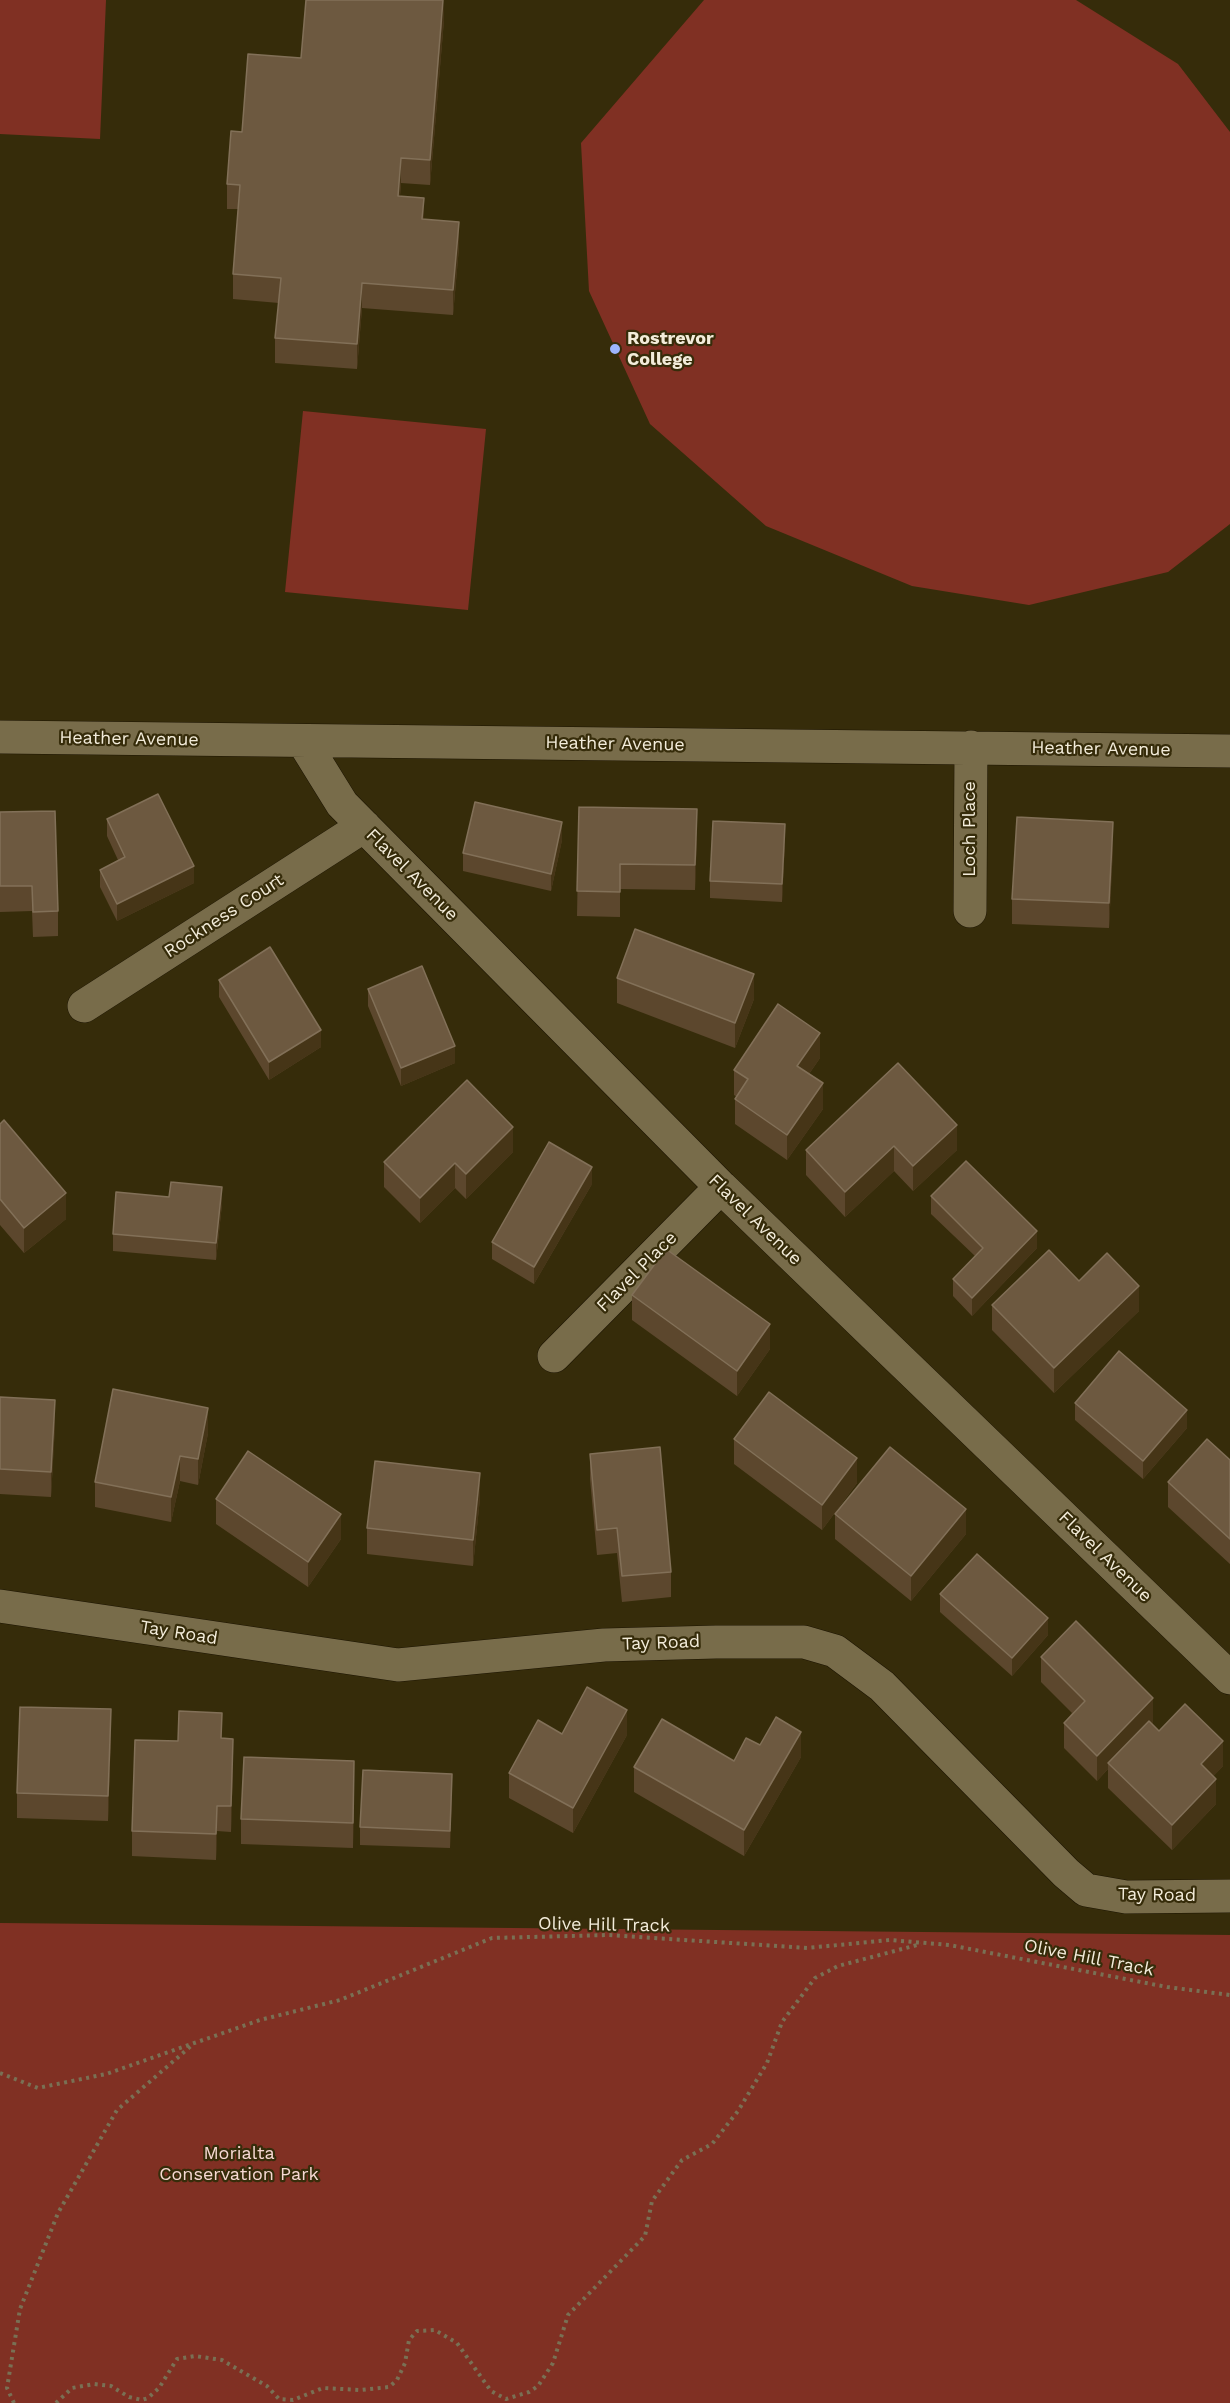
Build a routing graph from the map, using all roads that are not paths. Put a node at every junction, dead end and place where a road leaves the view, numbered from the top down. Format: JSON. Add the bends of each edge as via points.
{"nodes":[{"id":1,"x":0,"y":737,"type":"edge"},
{"id":2,"x":303,"y":741,"type":"junction"},
{"id":3,"x":970,"y":747,"type":"junction"},
{"id":4,"x":1230,"y":751,"type":"edge"},
{"id":5,"x":364,"y":826,"type":"junction"},
{"id":6,"x":970,"y":911,"type":"dead end"},
{"id":7,"x":84,"y":1006,"type":"dead end"},
{"id":8,"x":721,"y":1187,"type":"junction"},
{"id":9,"x":554,"y":1356,"type":"dead end"},
{"id":10,"x":0,"y":1606,"type":"edge"},
{"id":11,"x":1230,"y":1678,"type":"edge"},
{"id":12,"x":1230,"y":1896,"type":"edge"}],
"edges":[{"from":1,"to":2,"type":"street","name":"Heather Avenue"},
{"from":2,"to":3,"type":"street","name":"Heather Avenue"},
{"from":2,"to":5,"type":"street","name":"Flavel Avenue","via":[[342,804]]},
{"from":3,"to":4,"type":"street","name":"Heather Avenue"},
{"from":3,"to":6,"type":"street","name":"Loch Place"},
{"from":5,"to":7,"type":"street","name":"Rockness Court"},
{"from":5,"to":8,"type":"street","name":"Flavel Avenue"},
{"from":8,"to":9,"type":"street","name":"Flavel Place"},
{"from":8,"to":11,"type":"street","name":"Flavel Avenue"},
{"from":10,"to":12,"type":"street","name":"Tay Road","via":[[398,1665],[604,1645],[804,1642],[836,1651],[882,1686],[1086,1890],[1126,1897]]}]}
